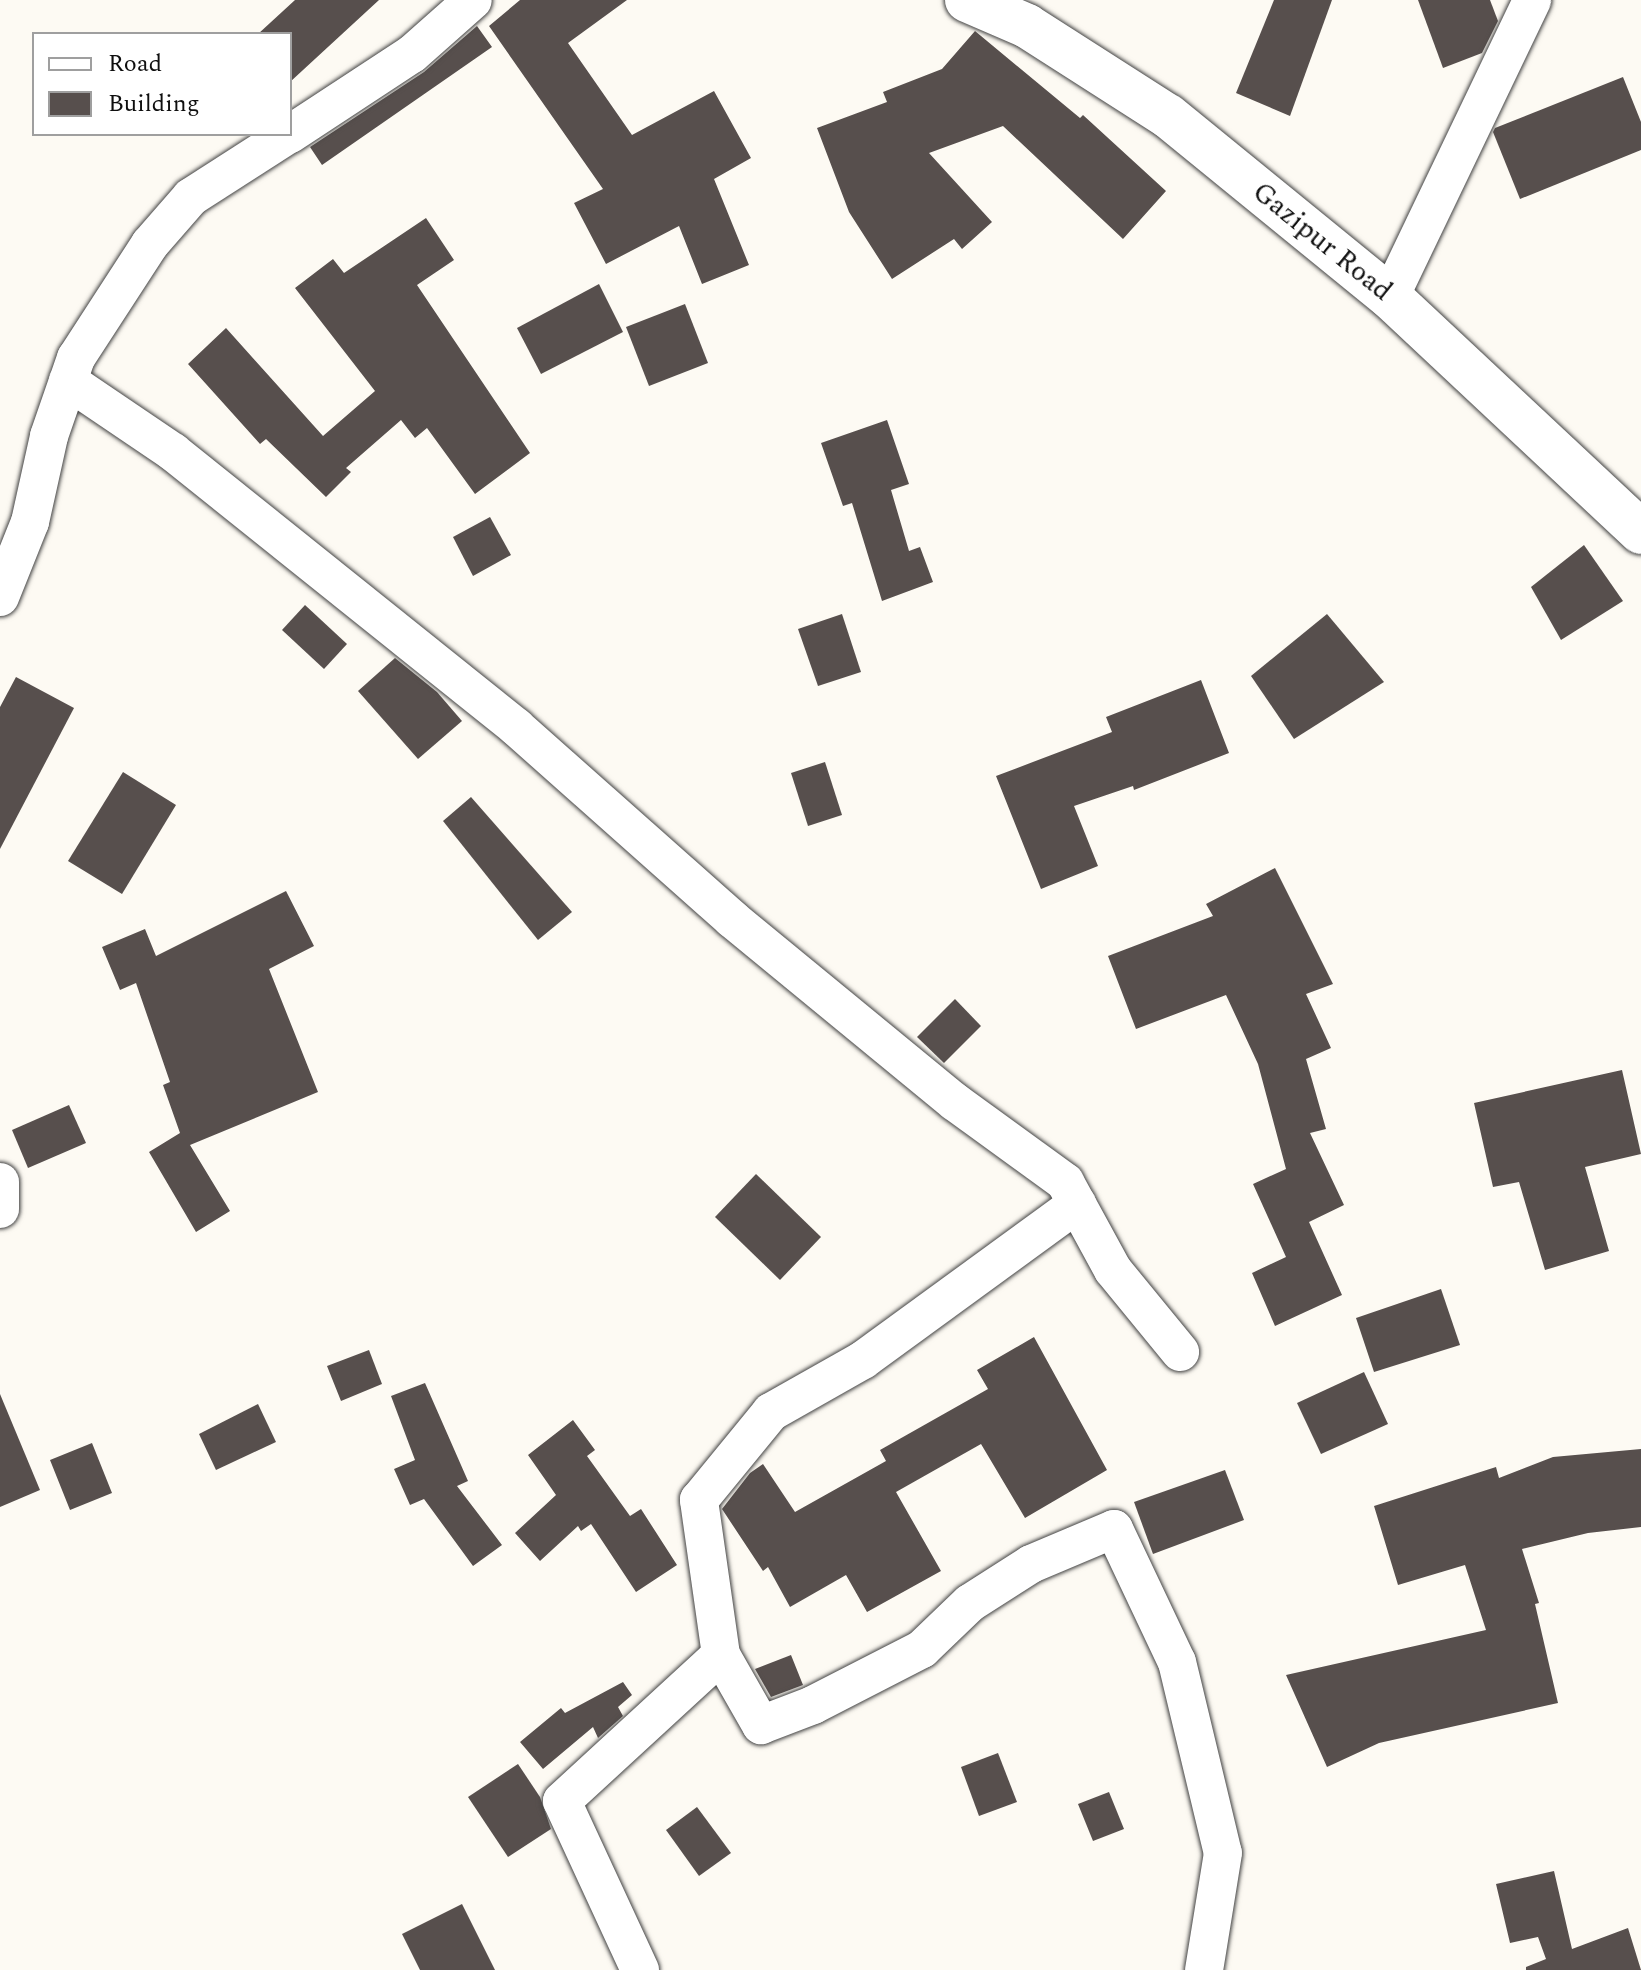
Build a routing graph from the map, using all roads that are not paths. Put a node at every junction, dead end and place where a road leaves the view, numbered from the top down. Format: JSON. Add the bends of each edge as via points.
{"nodes":[{"id":1,"x":473,"y":0,"type":"edge"},
{"id":2,"x":967,"y":0,"type":"edge"},
{"id":3,"x":1532,"y":0,"type":"edge"},
{"id":4,"x":292,"y":133,"type":"edge"},
{"id":5,"x":287,"y":136,"type":"edge"},
{"id":6,"x":1390,"y":297,"type":"junction"},
{"id":7,"x":68,"y":381,"type":"junction"},
{"id":8,"x":1641,"y":532,"type":"edge"},
{"id":9,"x":0,"y":597,"type":"edge"},
{"id":10,"x":0,"y":1182,"type":"edge"},
{"id":11,"x":1077,"y":1204,"type":"junction"},
{"id":12,"x":0,"y":1209,"type":"edge"},
{"id":13,"x":1180,"y":1352,"type":"dead end"},
{"id":14,"x":721,"y":1655,"type":"junction"},
{"id":15,"x":640,"y":1970,"type":"edge"},
{"id":16,"x":1204,"y":1970,"type":"edge"}],
"edges":[{"from":1,"to":4,"type":"street","via":[[412,54]]},
{"from":2,"to":6,"type":"street","name":"Gazipur Road","via":[[1027,26],[1168,116]]},
{"from":3,"to":6,"type":"street"},
{"from":5,"to":7,"type":"street","via":[[191,197],[150,244],[76,358]]},
{"from":6,"to":8,"type":"street","name":"Gazipur Road"},
{"from":7,"to":9,"type":"street","via":[[49,436],[30,522]]},
{"from":7,"to":11,"type":"street","via":[[173,452],[516,727],[732,919],[955,1102],[1065,1182]]},
{"from":10,"to":12,"type":"street"},
{"from":11,"to":13,"type":"street","via":[[1113,1270]]},
{"from":11,"to":14,"type":"street","via":[[863,1360],[771,1412],[699,1500]]},
{"from":14,"to":15,"type":"street","via":[[562,1801]]},
{"from":14,"to":16,"type":"street","via":[[761,1725],[813,1705],[922,1649],[970,1603],[1031,1564],[1114,1529],[1177,1662],[1223,1853]]}]}
